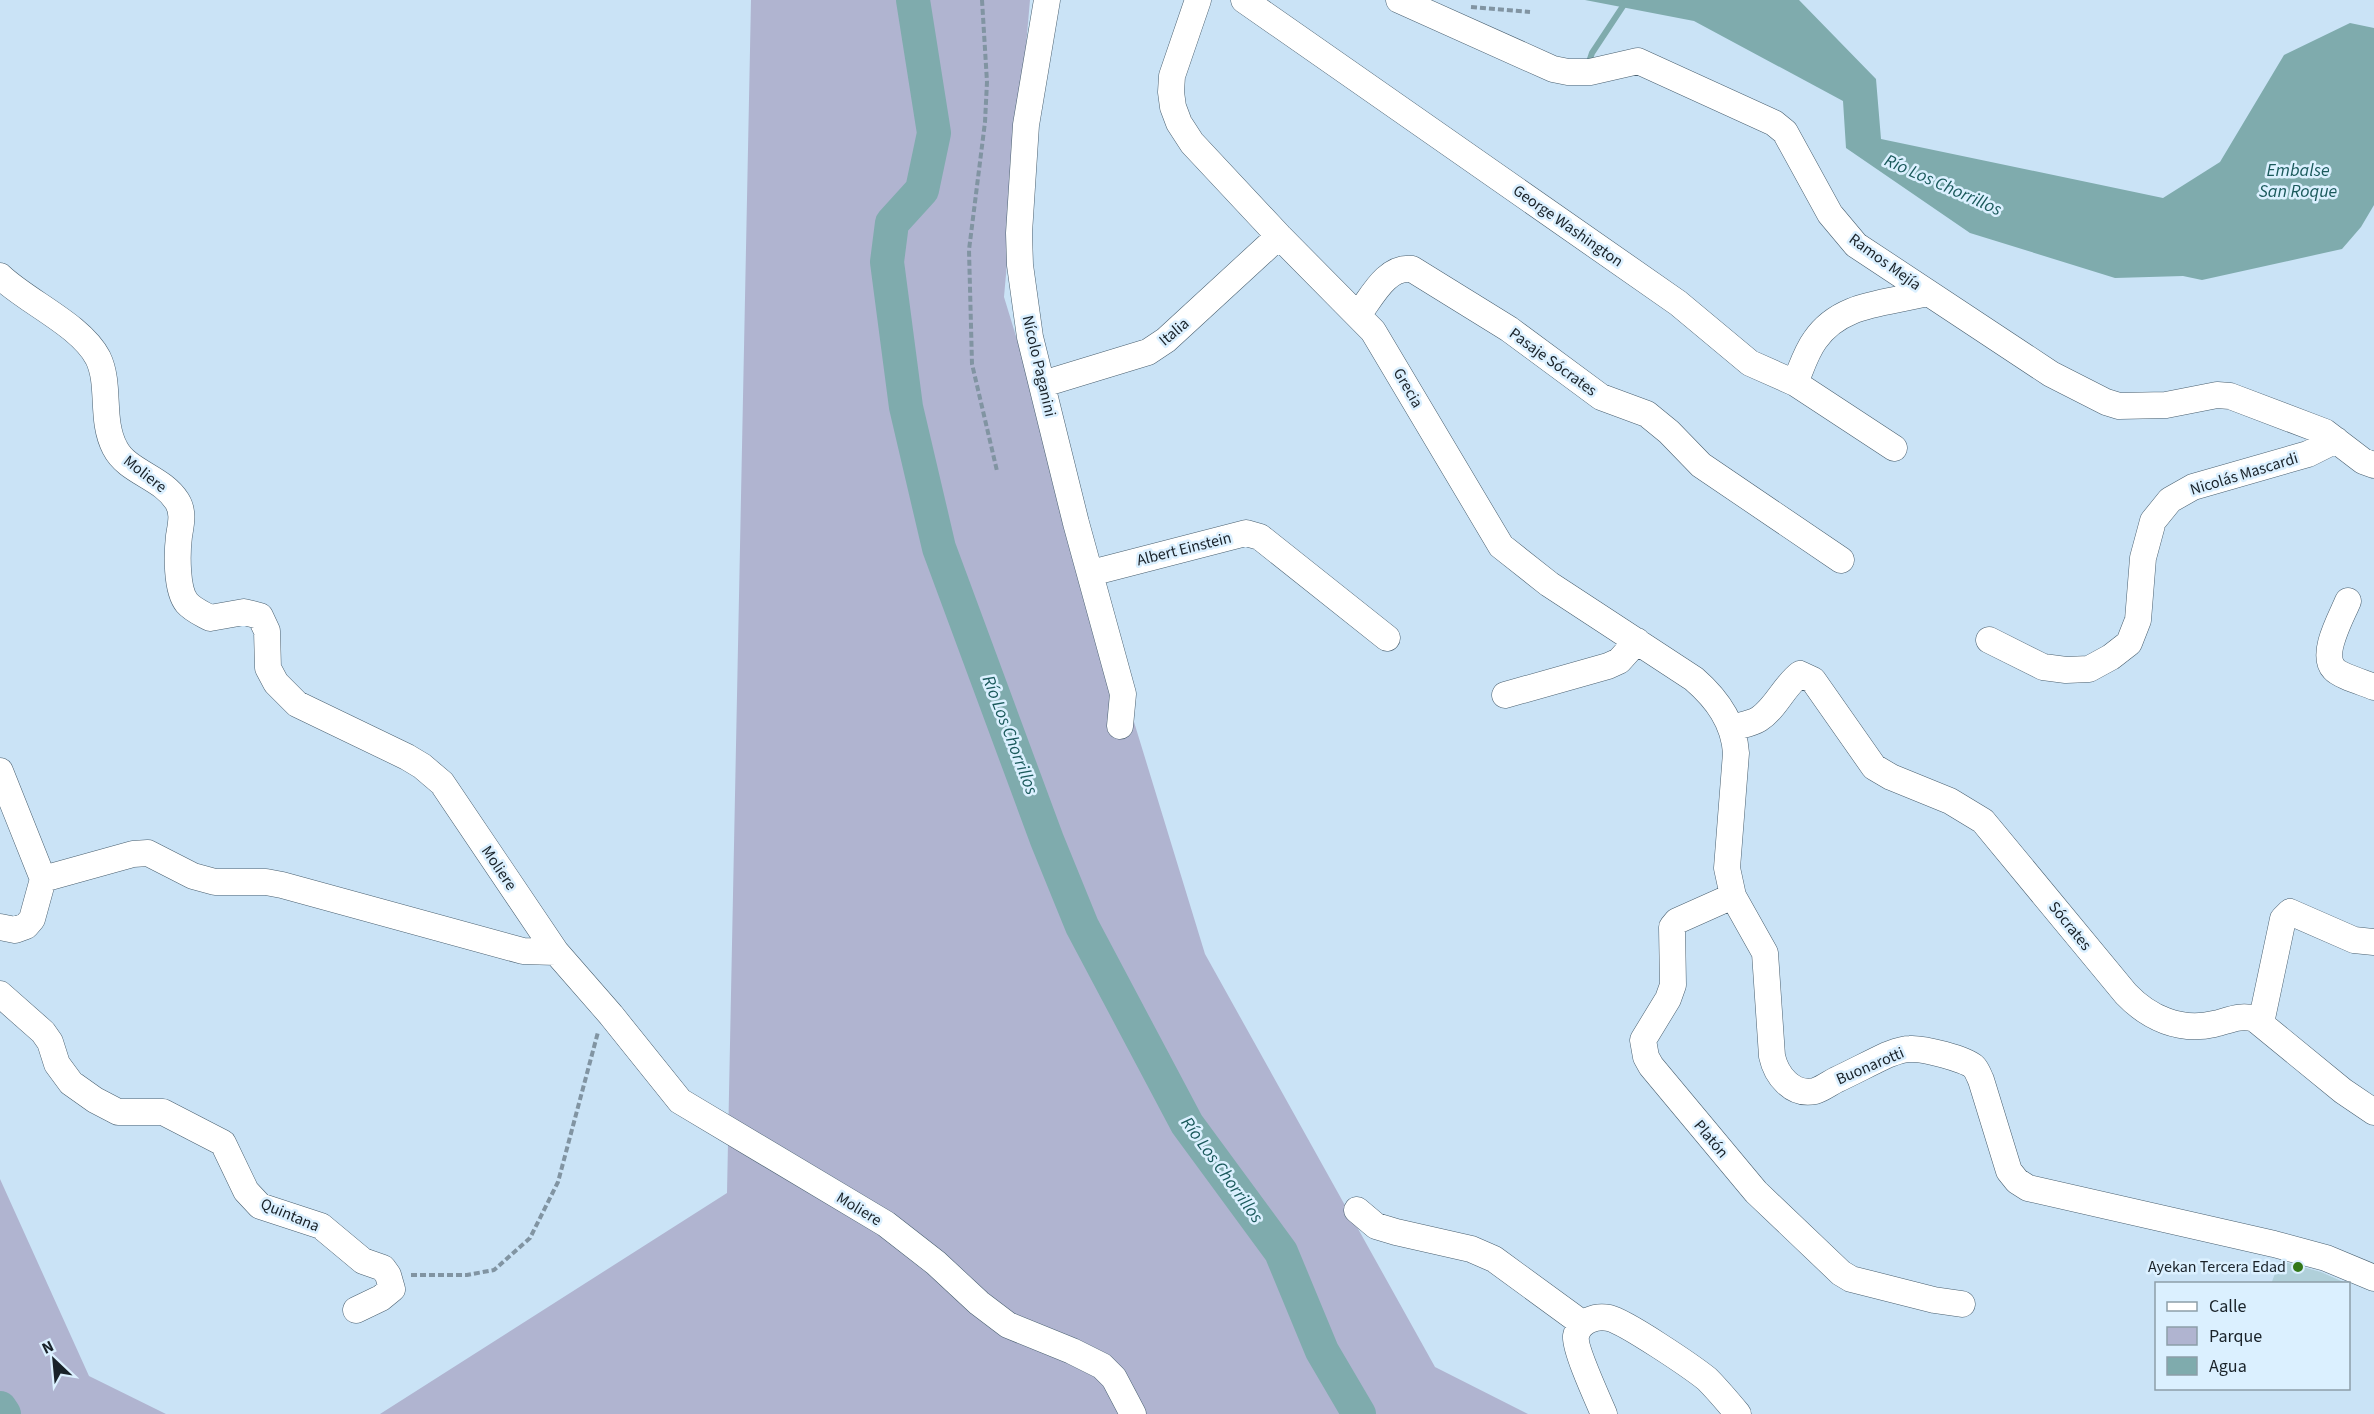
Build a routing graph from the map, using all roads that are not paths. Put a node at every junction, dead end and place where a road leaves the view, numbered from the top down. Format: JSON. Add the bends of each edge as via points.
{"nodes":[{"id":1,"x":1047,"y":0,"type":"edge"},
{"id":2,"x":1198,"y":0,"type":"edge"},
{"id":3,"x":1244,"y":0,"type":"edge"},
{"id":4,"x":1399,"y":0,"type":"edge"},
{"id":5,"x":1279,"y":236,"type":"junction"},
{"id":6,"x":0,"y":276,"type":"edge"},
{"id":7,"x":1927,"y":293,"type":"junction"},
{"id":8,"x":1358,"y":315,"type":"junction"},
{"id":9,"x":1795,"y":383,"type":"junction"},
{"id":10,"x":1043,"y":384,"type":"junction"},
{"id":11,"x":2336,"y":440,"type":"junction"},
{"id":12,"x":1894,"y":448,"type":"dead end"},
{"id":13,"x":2374,"y":465,"type":"edge"},
{"id":14,"x":1841,"y":560,"type":"dead end"},
{"id":15,"x":1091,"y":573,"type":"junction"},
{"id":16,"x":2348,"y":601,"type":"dead end"},
{"id":17,"x":1387,"y":638,"type":"dead end"},
{"id":18,"x":1989,"y":640,"type":"dead end"},
{"id":19,"x":1637,"y":641,"type":"junction"},
{"id":20,"x":2374,"y":687,"type":"edge"},
{"id":21,"x":1505,"y":695,"type":"dead end"},
{"id":22,"x":1120,"y":726,"type":"dead end"},
{"id":23,"x":1732,"y":728,"type":"junction"},
{"id":24,"x":0,"y":771,"type":"edge"},
{"id":25,"x":43,"y":879,"type":"junction"},
{"id":26,"x":1733,"y":896,"type":"junction"},
{"id":27,"x":0,"y":927,"type":"edge"},
{"id":28,"x":2374,"y":942,"type":"edge"},
{"id":29,"x":556,"y":952,"type":"junction"},
{"id":30,"x":0,"y":994,"type":"edge"},
{"id":31,"x":2261,"y":1023,"type":"junction"},
{"id":32,"x":2374,"y":1112,"type":"edge"},
{"id":33,"x":1357,"y":1210,"type":"dead end"},
{"id":34,"x":2374,"y":1278,"type":"edge"},
{"id":35,"x":1962,"y":1304,"type":"dead end"},
{"id":36,"x":356,"y":1310,"type":"dead end"},
{"id":37,"x":1582,"y":1324,"type":"junction"},
{"id":38,"x":1133,"y":1414,"type":"edge"},
{"id":39,"x":1604,"y":1414,"type":"edge"},
{"id":40,"x":1738,"y":1414,"type":"edge"}],
"edges":[{"from":1,"to":10,"type":"street","name":"Nícolo Paganini","via":[[1026,125],[1019,233],[1030,337]]},
{"from":2,"to":5,"type":"street","name":"Grecia","via":[[1172,76],[1173,107],[1192,143]]},
{"from":3,"to":9,"type":"street","name":"George Washington","via":[[1678,303],[1750,363]]},
{"from":4,"to":7,"type":"street","name":"Ramos Mejía","via":[[1553,69],[1590,72],[1638,61],[1774,123],[1785,132],[1839,226],[1856,245]]},
{"from":5,"to":8,"type":"street","name":"Grecia"},
{"from":5,"to":10,"type":"street","name":"Italia","via":[[1148,352]]},
{"from":6,"to":29,"type":"street","name":"Moliere","via":[[73,329],[97,357],[110,435],[116,449],[159,482],[177,500],[181,510],[177,552],[186,602],[210,618],[244,612],[260,616],[267,631],[268,668],[276,683],[297,704],[407,757],[442,783]]},
{"from":7,"to":9,"type":"street","via":[[1861,306],[1842,315],[1815,340]]},
{"from":7,"to":11,"type":"street","name":"Ramos Mejía","via":[[2051,374],[2106,402],[2119,406],[2166,405],[2230,396],[2299,421]]},
{"from":8,"to":14,"type":"street","name":"Pasaje Sócrates","via":[[1393,271],[1412,269],[1509,329],[1600,397],[1647,414],[1701,465]]},
{"from":8,"to":19,"type":"street","name":"Grecia","via":[[1386,349],[1501,546],[1549,584]]},
{"from":9,"to":12,"type":"street","name":"George Washington"},
{"from":10,"to":15,"type":"street","name":"Nícolo Paganini"},
{"from":11,"to":13,"type":"street","name":"Ramos Mejía"},
{"from":11,"to":18,"type":"street","name":"Nicolás Mascardi","via":[[2308,454],[2193,487],[2170,500],[2153,521],[2143,558],[2135,628],[2129,643],[2111,657],[2089,669],[2043,667]]},
{"from":15,"to":17,"type":"street","name":"Albert Einstein","via":[[1246,533],[1260,537]]},
{"from":15,"to":22,"type":"street","name":"Nícolo Paganini","via":[[1123,694]]},
{"from":16,"to":20,"type":"street","via":[[2328,652],[2330,661],[2335,670]]},
{"from":19,"to":21,"type":"street","via":[[1619,661],[1608,666]]},
{"from":19,"to":23,"type":"street","name":"Grecia","via":[[1709,692]]},
{"from":23,"to":26,"type":"street","name":"Buonarotti","via":[[1736,753],[1727,868]]},
{"from":23,"to":31,"type":"street","name":"Sócrates","via":[[1768,712],[1800,674],[1813,680],[1874,767],[1950,801],[1983,821],[2126,994],[2148,1014],[2175,1024],[2200,1026],[2247,1016]]},
{"from":24,"to":25,"type":"street"},
{"from":25,"to":27,"type":"street","via":[[32,919],[26,926],[15,930]]},
{"from":25,"to":29,"type":"street","via":[[148,853],[193,876],[215,882],[267,882],[523,951]]},
{"from":26,"to":34,"type":"street","name":"Buonarotti","via":[[1765,953],[1772,1056],[1789,1085],[1815,1091],[1900,1050],[1919,1049],[1964,1061],[1974,1067],[1981,1080],[2009,1171],[2028,1188],[2274,1244],[2326,1258]]},
{"from":26,"to":35,"type":"street","name":"Platón","via":[[1677,921],[1672,927],[1673,985],[1643,1040],[1646,1057],[1756,1192],[1841,1273],[1913,1295]]},
{"from":28,"to":31,"type":"street","via":[[2354,940],[2290,912],[2283,919]]},
{"from":29,"to":38,"type":"street","name":"Moliere","via":[[680,1101],[886,1224],[1008,1325],[1102,1366],[1114,1378]]},
{"from":30,"to":36,"type":"street","name":"Quintana","via":[[50,1042],[57,1064],[71,1083],[118,1112],[163,1113],[223,1143],[246,1191],[260,1206],[321,1226],[363,1261],[383,1268],[392,1289]]},
{"from":31,"to":32,"type":"street"},
{"from":33,"to":37,"type":"street","via":[[1376,1226],[1471,1249],[1494,1259]]},
{"from":37,"to":39,"type":"street","via":[[1576,1336],[1579,1351]]},
{"from":37,"to":40,"type":"street","via":[[1597,1316],[1611,1318],[1644,1337],[1706,1379]]}]}
